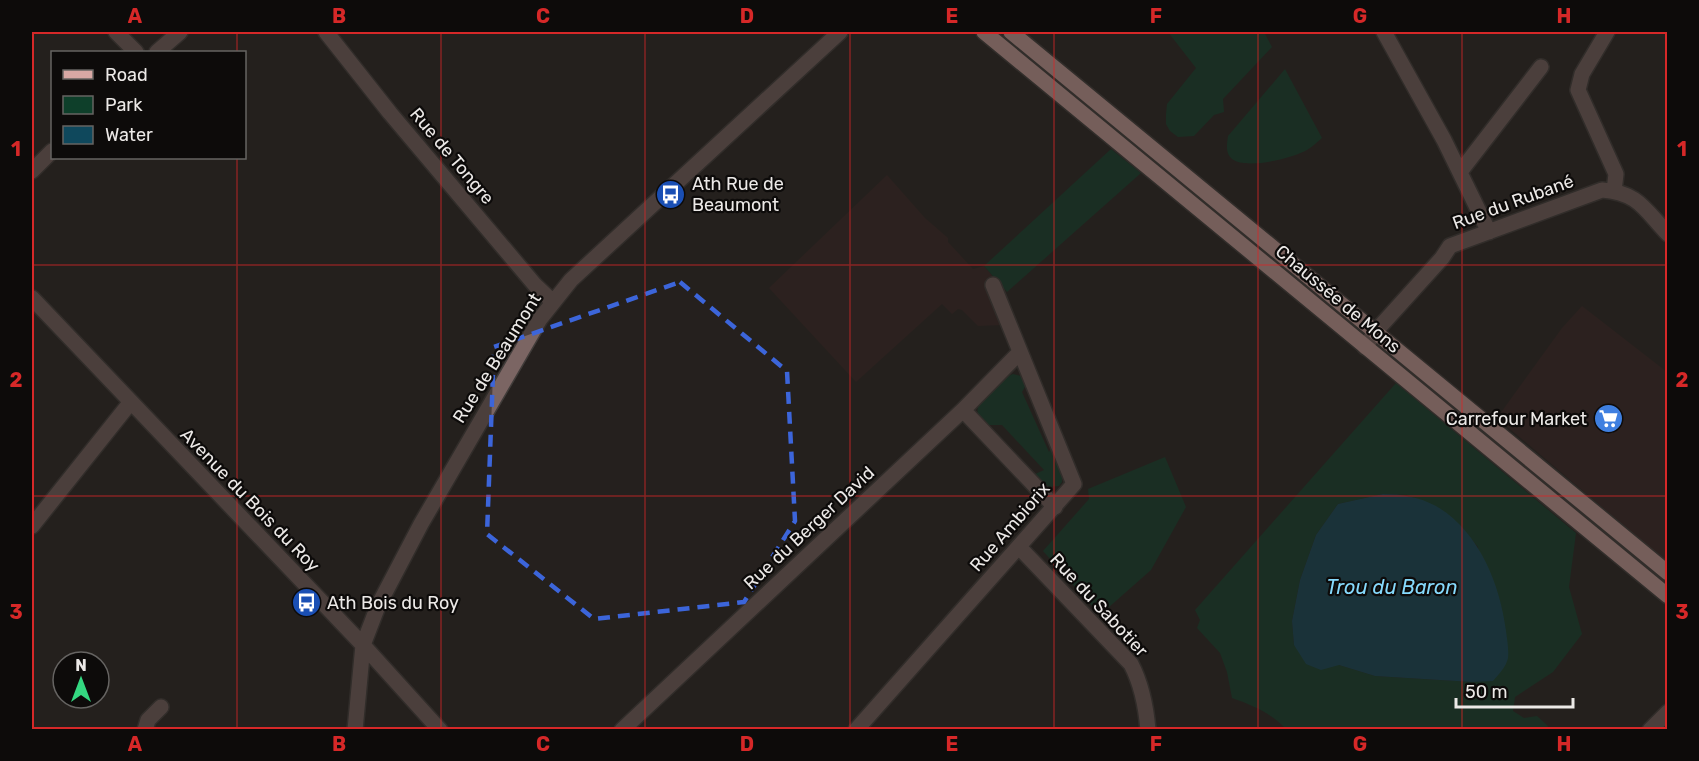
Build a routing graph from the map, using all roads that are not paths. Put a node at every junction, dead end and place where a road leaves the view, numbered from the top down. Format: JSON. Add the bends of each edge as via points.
{"nodes":[{"id":1,"x":116,"y":32,"type":"edge"},
{"id":2,"x":180,"y":32,"type":"edge"},
{"id":3,"x":326,"y":32,"type":"edge"},
{"id":4,"x":840,"y":32,"type":"edge"},
{"id":5,"x":984,"y":32,"type":"edge"},
{"id":6,"x":1011,"y":32,"type":"edge"},
{"id":7,"x":1384,"y":32,"type":"edge"},
{"id":8,"x":1607,"y":32,"type":"edge"},
{"id":9,"x":135,"y":51,"type":"edge"},
{"id":10,"x":158,"y":51,"type":"edge"},
{"id":11,"x":1541,"y":67,"type":"dead end"},
{"id":12,"x":51,"y":152,"type":"edge"},
{"id":13,"x":32,"y":171,"type":"edge"},
{"id":14,"x":1460,"y":172,"type":"junction"},
{"id":15,"x":1614,"y":191,"type":"junction"},
{"id":16,"x":1489,"y":232,"type":"junction"},
{"id":17,"x":1668,"y":234,"type":"edge"},
{"id":18,"x":993,"y":285,"type":"dead end"},
{"id":19,"x":32,"y":298,"type":"edge"},
{"id":20,"x":553,"y":302,"type":"junction"},
{"id":21,"x":1376,"y":331,"type":"junction"},
{"id":22,"x":1365,"y":347,"type":"junction"},
{"id":23,"x":1020,"y":352,"type":"junction"},
{"id":24,"x":130,"y":403,"type":"junction"},
{"id":25,"x":963,"y":410,"type":"junction"},
{"id":26,"x":1055,"y":507,"type":"junction"},
{"id":27,"x":32,"y":526,"type":"edge"},
{"id":28,"x":1019,"y":547,"type":"junction"},
{"id":29,"x":1668,"y":573,"type":"edge"},
{"id":30,"x":1668,"y":596,"type":"edge"},
{"id":31,"x":363,"y":645,"type":"junction"},
{"id":32,"x":161,"y":707,"type":"dead end"},
{"id":33,"x":1668,"y":712,"type":"edge"},
{"id":34,"x":145,"y":729,"type":"edge"},
{"id":35,"x":355,"y":729,"type":"edge"},
{"id":36,"x":440,"y":729,"type":"edge"},
{"id":37,"x":622,"y":729,"type":"edge"},
{"id":38,"x":856,"y":729,"type":"edge"},
{"id":39,"x":1148,"y":729,"type":"edge"},
{"id":40,"x":1650,"y":729,"type":"edge"}],
"edges":[{"from":1,"to":9,"type":"street"},
{"from":2,"to":10,"type":"street"},
{"from":3,"to":20,"type":"street","name":"Rue de Tongre","via":[[390,113]]},
{"from":4,"to":20,"type":"street","name":"Rue de Beaumont","via":[[571,280]]},
{"from":5,"to":22,"type":"main road","name":"Chaussée de Mons"},
{"from":6,"to":21,"type":"main road","name":"Chaussée de Mons"},
{"from":7,"to":14,"type":"street"},
{"from":8,"to":15,"type":"street","via":[[1585,67],[1578,90],[1616,174]]},
{"from":11,"to":14,"type":"street"},
{"from":12,"to":13,"type":"street"},
{"from":14,"to":16,"type":"street"},
{"from":15,"to":16,"type":"street","name":"Rue du Rubané","via":[[1602,190]]},
{"from":15,"to":17,"type":"street","via":[[1636,199]]},
{"from":16,"to":21,"type":"street","name":"Rue du Rubané","via":[[1450,246]]},
{"from":18,"to":23,"type":"street","name":"Rue Ambiorix"},
{"from":19,"to":24,"type":"street","name":"Avenue du Bois du Roy"},
{"from":20,"to":31,"type":"street","name":"Rue de Beaumont","via":[[421,524],[378,606]]},
{"from":21,"to":22,"type":"street","name":"Rue du Rubané"},
{"from":21,"to":29,"type":"main road","name":"Chaussée de Mons"},
{"from":22,"to":30,"type":"main road","name":"Chaussée de Mons"},
{"from":23,"to":25,"type":"street","name":"Rue du Berger David"},
{"from":23,"to":26,"type":"street","name":"Rue Ambiorix","via":[[1074,484]]},
{"from":24,"to":27,"type":"street"},
{"from":24,"to":31,"type":"street","name":"Avenue du Bois du Roy"},
{"from":25,"to":26,"type":"street"},
{"from":25,"to":37,"type":"street","name":"Rue du Berger David"},
{"from":26,"to":28,"type":"street","name":"Rue Ambiorix"},
{"from":28,"to":38,"type":"street","name":"Rue Ambiorix"},
{"from":28,"to":39,"type":"street","name":"Rue du Sabotier","via":[[1131,664],[1143,694]]},
{"from":31,"to":35,"type":"street","name":"Rue de Beaumont"},
{"from":31,"to":36,"type":"street","name":"Avenue du Bois du Roy"},
{"from":32,"to":34,"type":"street"},
{"from":33,"to":40,"type":"street"}]}
